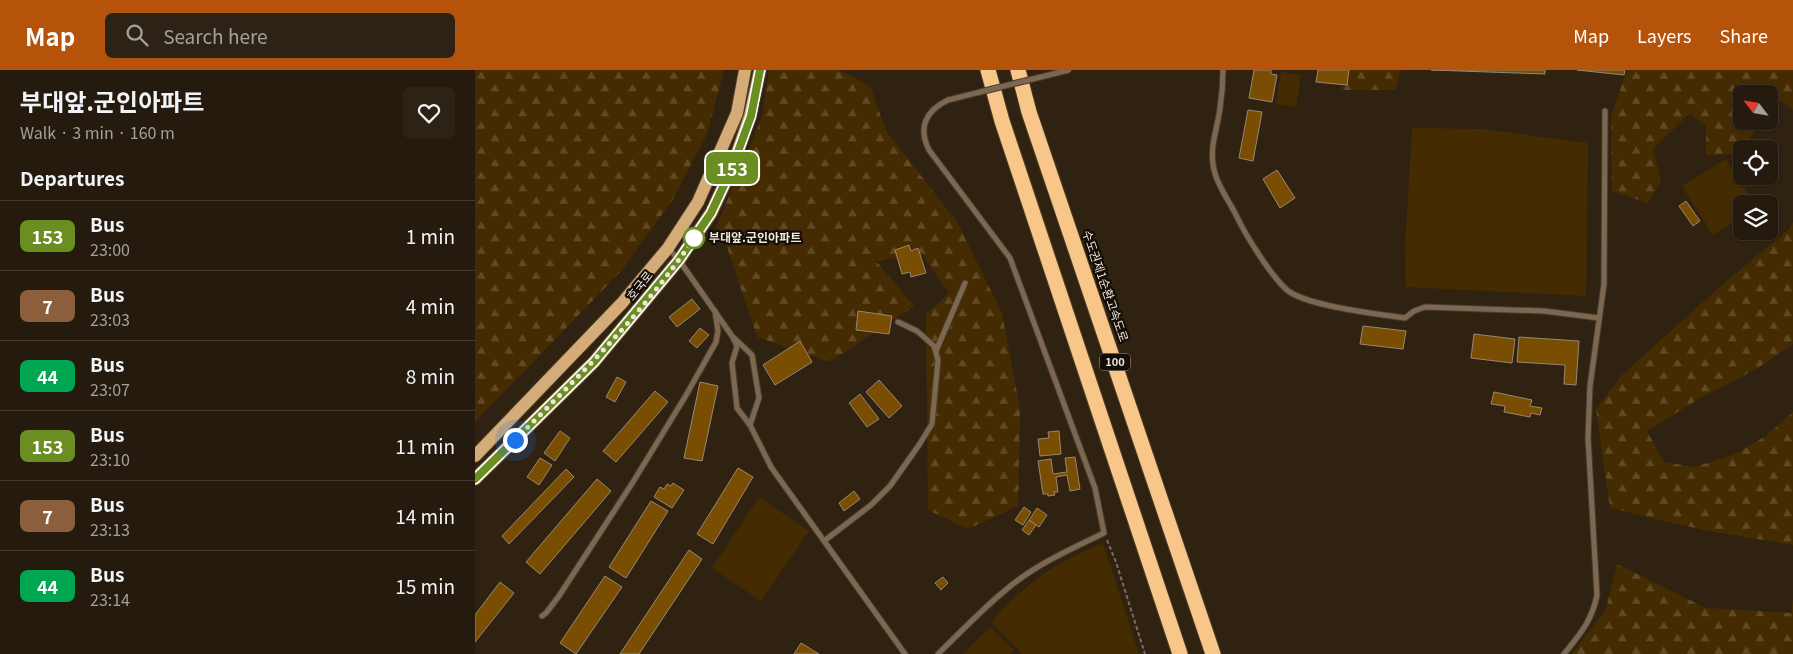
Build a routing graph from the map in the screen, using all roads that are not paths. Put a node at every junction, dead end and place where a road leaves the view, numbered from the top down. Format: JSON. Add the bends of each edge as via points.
{"nodes":[{"id":1,"x":745,"y":70,"type":"edge"},
{"id":2,"x":760,"y":70,"type":"edge"},
{"id":3,"x":988,"y":70,"type":"edge"},
{"id":4,"x":1018,"y":70,"type":"edge"},
{"id":5,"x":1069,"y":70,"type":"edge"},
{"id":6,"x":1223,"y":70,"type":"edge"},
{"id":7,"x":1605,"y":111,"type":"dead end"},
{"id":8,"x":668,"y":248,"type":"junction"},
{"id":9,"x":679,"y":260,"type":"junction"},
{"id":10,"x":965,"y":283,"type":"dead end"},
{"id":11,"x":715,"y":311,"type":"junction"},
{"id":12,"x":1599,"y":318,"type":"junction"},
{"id":13,"x":898,"y":322,"type":"dead end"},
{"id":14,"x":732,"y":336,"type":"junction"},
{"id":15,"x":936,"y":352,"type":"junction"},
{"id":16,"x":750,"y":425,"type":"junction"},
{"id":17,"x":475,"y":456,"type":"edge"},
{"id":18,"x":475,"y":479,"type":"edge"},
{"id":19,"x":824,"y":541,"type":"junction"},
{"id":20,"x":542,"y":616,"type":"dead end"},
{"id":21,"x":905,"y":654,"type":"edge"},
{"id":22,"x":938,"y":654,"type":"edge"},
{"id":23,"x":1180,"y":654,"type":"edge"},
{"id":24,"x":1213,"y":654,"type":"edge"},
{"id":25,"x":1564,"y":654,"type":"edge"}],
"edges":[{"from":1,"to":8,"type":"main road","name":"호국로","via":[[737,113],[698,202]]},
{"from":2,"to":9,"type":"main road","name":"호국로","via":[[751,116],[732,168],[711,213]]},
{"from":3,"to":23,"type":"highway","number":"100","via":[[1002,121]]},
{"from":4,"to":24,"type":"highway","name":"수도권제1순환고속도로","number":"100","via":[[1029,112]]},
{"from":5,"to":22,"type":"lane","bridge":true,"via":[[948,100],[931,112],[923,132],[929,150],[1011,258],[1095,488],[1104,533],[1027,574]]},
{"from":6,"to":12,"type":"lane","via":[[1214,138],[1215,176],[1243,228],[1288,291],[1299,298],[1320,303],[1405,318],[1425,307],[1544,312]]},
{"from":7,"to":12,"type":"lane","via":[[1605,284]]},
{"from":8,"to":9,"type":"lane"},
{"from":8,"to":17,"type":"main road","name":"호국로","via":[[622,303]]},
{"from":9,"to":11,"type":"lane"},
{"from":9,"to":18,"type":"main road","name":"호국로","via":[[594,362]]},
{"from":10,"to":15,"type":"lane"},
{"from":11,"to":14,"type":"lane"},
{"from":11,"to":20,"type":"lane","via":[[716,342],[685,397],[559,596]]},
{"from":12,"to":25,"type":"lane","via":[[1590,386],[1588,438],[1597,595],[1595,610],[1585,629]]},
{"from":13,"to":15,"type":"lane","via":[[917,331],[934,346]]},
{"from":14,"to":16,"type":"lane","via":[[737,346],[733,363],[737,408]]},
{"from":14,"to":16,"type":"lane","via":[[752,355],[759,398]]},
{"from":15,"to":19,"type":"lane","via":[[932,424],[890,486]]},
{"from":16,"to":19,"type":"lane","via":[[771,467]]},
{"from":19,"to":21,"type":"lane"}]}
